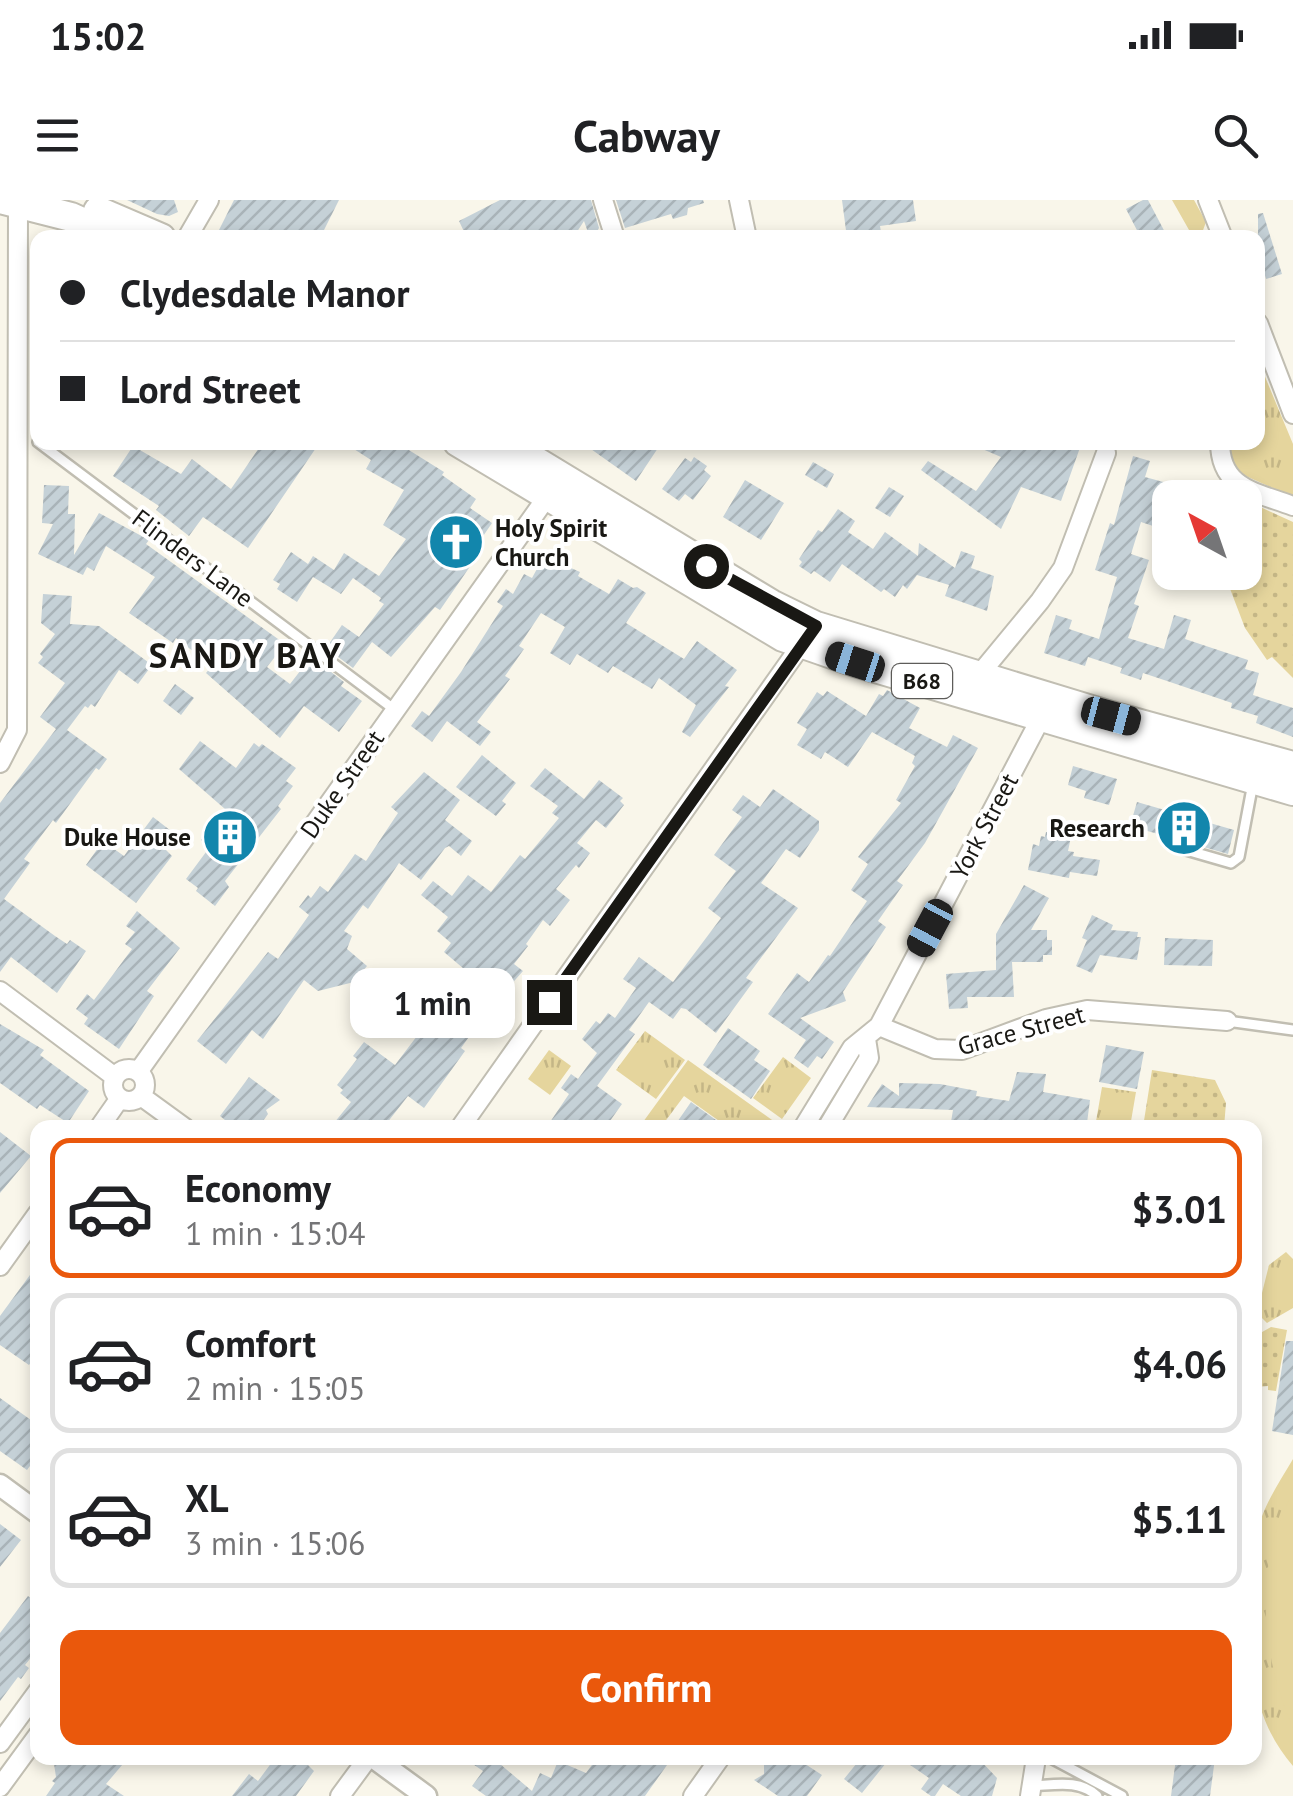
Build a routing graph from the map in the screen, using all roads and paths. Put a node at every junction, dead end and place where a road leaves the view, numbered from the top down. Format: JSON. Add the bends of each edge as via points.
{"nodes":[{"id":1,"x":69,"y":200,"type":"edge"},
{"id":2,"x":209,"y":200,"type":"edge"},
{"id":3,"x":603,"y":200,"type":"edge"},
{"id":4,"x":739,"y":200,"type":"edge"},
{"id":5,"x":1208,"y":200,"type":"edge"},
{"id":6,"x":11,"y":201,"type":"edge"},
{"id":7,"x":99,"y":230,"type":"edge"},
{"id":8,"x":142,"y":230,"type":"edge"},
{"id":9,"x":192,"y":230,"type":"edge"},
{"id":10,"x":612,"y":230,"type":"edge"},
{"id":11,"x":740,"y":230,"type":"edge"},
{"id":12,"x":1220,"y":230,"type":"edge"},
{"id":13,"x":1265,"y":339,"type":"edge"},
{"id":14,"x":1289,"y":392,"type":"edge"},
{"id":15,"x":1293,"y":414,"type":"edge"},
{"id":16,"x":19,"y":428,"type":"junction"},
{"id":17,"x":30,"y":436,"type":"edge"},
{"id":18,"x":49,"y":450,"type":"edge"},
{"id":19,"x":475,"y":450,"type":"edge"},
{"id":20,"x":513,"y":450,"type":"edge"},
{"id":21,"x":1220,"y":450,"type":"edge"},
{"id":22,"x":1106,"y":453,"type":"dead end"},
{"id":23,"x":554,"y":487,"type":"junction"},
{"id":24,"x":1293,"y":506,"type":"edge"},
{"id":25,"x":809,"y":635,"type":"junction"},
{"id":26,"x":979,"y":674,"type":"junction"},
{"id":27,"x":1046,"y":706,"type":"junction"},
{"id":28,"x":395,"y":710,"type":"junction"},
{"id":29,"x":0,"y":763,"type":"edge"},
{"id":30,"x":1293,"y":766,"type":"edge"},
{"id":31,"x":1254,"y":780,"type":"junction"},
{"id":32,"x":1293,"y":791,"type":"edge"},
{"id":33,"x":1186,"y":850,"type":"dead end"},
{"id":34,"x":0,"y":991,"type":"edge"},
{"id":35,"x":1227,"y":1022,"type":"joint"},
{"id":36,"x":1293,"y":1030,"type":"edge"},
{"id":37,"x":872,"y":1032,"type":"junction"},
{"id":38,"x":138,"y":1072,"type":"junction"},
{"id":39,"x":115,"y":1076,"type":"junction"},
{"id":40,"x":141,"y":1096,"type":"junction"},
{"id":41,"x":120,"y":1098,"type":"junction"},
{"id":42,"x":105,"y":1120,"type":"edge"},
{"id":43,"x":174,"y":1120,"type":"edge"},
{"id":44,"x":466,"y":1120,"type":"edge"},
{"id":45,"x":808,"y":1120,"type":"edge"},
{"id":46,"x":832,"y":1120,"type":"edge"},
{"id":47,"x":30,"y":1225,"type":"edge"},
{"id":48,"x":0,"y":1266,"type":"edge"},
{"id":49,"x":0,"y":1485,"type":"edge"},
{"id":50,"x":30,"y":1507,"type":"edge"},
{"id":51,"x":30,"y":1701,"type":"edge"},
{"id":52,"x":0,"y":1744,"type":"edge"},
{"id":53,"x":30,"y":1746,"type":"edge"},
{"id":54,"x":365,"y":1765,"type":"edge"},
{"id":55,"x":381,"y":1765,"type":"edge"},
{"id":56,"x":715,"y":1765,"type":"edge"},
{"id":57,"x":1035,"y":1765,"type":"edge"},
{"id":58,"x":1063,"y":1765,"type":"edge"},
{"id":59,"x":0,"y":1787,"type":"edge"},
{"id":60,"x":1031,"y":1791,"type":"edge"},
{"id":61,"x":340,"y":1796,"type":"edge"},
{"id":62,"x":426,"y":1796,"type":"edge"},
{"id":63,"x":692,"y":1796,"type":"edge"},
{"id":64,"x":1097,"y":1796,"type":"edge"},
{"id":65,"x":1122,"y":1796,"type":"edge"}],
"edges":[{"from":1,"to":8,"type":"main road"},
{"from":2,"to":9,"type":"street"},
{"from":3,"to":10,"type":"street"},
{"from":4,"to":11,"type":"street"},
{"from":5,"to":12,"type":"street"},
{"from":6,"to":7,"type":"main road"},
{"from":6,"to":16,"type":"street"},
{"from":13,"to":14,"type":"street"},
{"from":14,"to":15,"type":"street"},
{"from":16,"to":17,"type":"lane","name":"Flinders Lane"},
{"from":16,"to":29,"type":"street","via":[[17,730]]},
{"from":18,"to":28,"type":"lane","name":"Flinders Lane"},
{"from":19,"to":23,"type":"main road","number":"B68"},
{"from":20,"to":23,"type":"main road","number":"B68"},
{"from":21,"to":24,"type":"street","via":[[1220,463],[1236,484]]},
{"from":22,"to":26,"type":"street","via":[[1062,568]]},
{"from":23,"to":25,"type":"main road","number":"B68","via":[[771,604]]},
{"from":23,"to":28,"type":"street","name":"Duke Street"},
{"from":25,"to":26,"type":"main road","number":"B68"},
{"from":25,"to":27,"type":"main road","number":"B68"},
{"from":25,"to":44,"type":"street"},
{"from":26,"to":27,"type":"main road","number":"B68"},
{"from":27,"to":30,"type":"main road","number":"B68"},
{"from":27,"to":31,"type":"main road","number":"B68"},
{"from":27,"to":37,"type":"street","name":"York Street"},
{"from":28,"to":38,"type":"street","name":"Duke Street"},
{"from":31,"to":32,"type":"main road","number":"B68"},
{"from":31,"to":33,"type":"lane","via":[[1239,857],[1231,863]]},
{"from":34,"to":39,"type":"street"},
{"from":35,"to":36,"type":"lane"},
{"from":35,"to":37,"type":"street","name":"Grace Street","via":[[1087,1010],[962,1050],[935,1050]]},
{"from":37,"to":45,"type":"street","name":"York Street","via":[[852,1048]]},
{"from":37,"to":46,"type":"street","name":"York Street","via":[[868,1058]]},
{"from":38,"to":39,"type":"street"},
{"from":38,"to":40,"type":"street"},
{"from":39,"to":41,"type":"street"},
{"from":40,"to":41,"type":"street"},
{"from":40,"to":43,"type":"street"},
{"from":41,"to":42,"type":"street"},
{"from":47,"to":48,"type":"street"},
{"from":49,"to":50,"type":"street"},
{"from":51,"to":52,"type":"street"},
{"from":53,"to":59,"type":"street"},
{"from":54,"to":61,"type":"street"},
{"from":55,"to":62,"type":"street"},
{"from":56,"to":63,"type":"street"},
{"from":57,"to":60,"type":"street"},
{"from":58,"to":65,"type":"lane"},
{"from":60,"to":64,"type":"lane","via":[[1072,1784]]}]}
